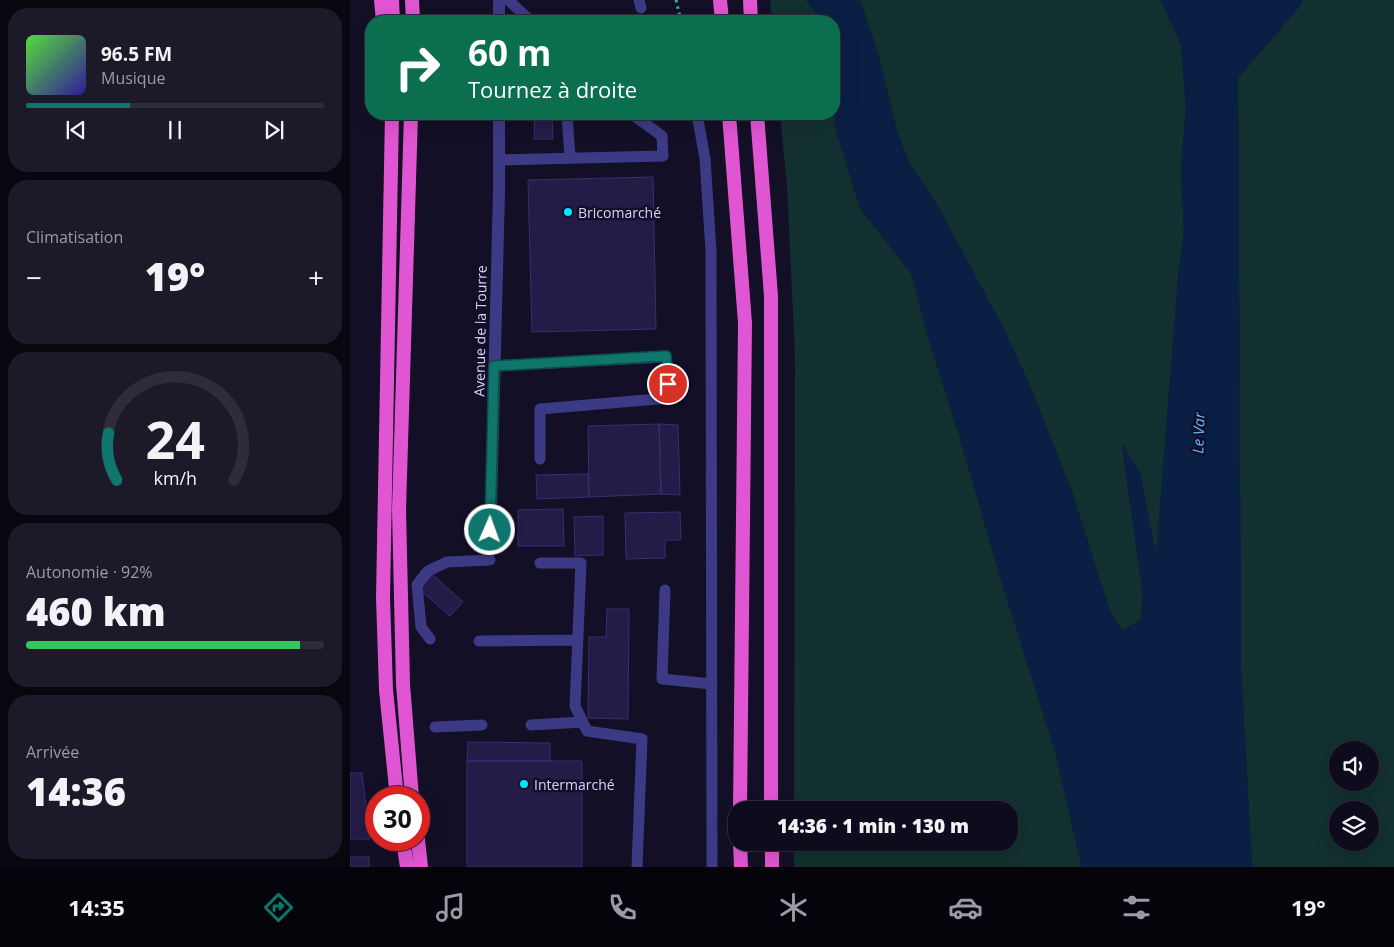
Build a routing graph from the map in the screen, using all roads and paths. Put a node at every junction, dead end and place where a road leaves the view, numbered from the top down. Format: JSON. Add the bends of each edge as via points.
{"nodes":[{"id":1,"x":381,"y":0,"type":"edge"},
{"id":2,"x":392,"y":0,"type":"edge"},
{"id":3,"x":412,"y":0,"type":"edge"},
{"id":4,"x":499,"y":0,"type":"edge"},
{"id":5,"x":508,"y":0,"type":"edge"},
{"id":6,"x":676,"y":0,"type":"edge"},
{"id":7,"x":720,"y":0,"type":"edge"},
{"id":8,"x":750,"y":0,"type":"edge"},
{"id":9,"x":382,"y":15,"type":"edge"},
{"id":10,"x":393,"y":15,"type":"edge"},
{"id":11,"x":413,"y":15,"type":"edge"},
{"id":12,"x":499,"y":15,"type":"edge"},
{"id":13,"x":524,"y":15,"type":"edge"},
{"id":14,"x":680,"y":15,"type":"edge"},
{"id":15,"x":721,"y":15,"type":"edge"},
{"id":16,"x":751,"y":15,"type":"edge"},
{"id":17,"x":388,"y":120,"type":"edge"},
{"id":18,"x":392,"y":120,"type":"edge"},
{"id":19,"x":411,"y":120,"type":"edge"},
{"id":20,"x":499,"y":120,"type":"edge"},
{"id":21,"x":567,"y":120,"type":"edge"},
{"id":22,"x":640,"y":120,"type":"edge"},
{"id":23,"x":698,"y":120,"type":"edge"},
{"id":24,"x":729,"y":120,"type":"edge"},
{"id":25,"x":757,"y":120,"type":"edge"},
{"id":26,"x":570,"y":158,"type":"junction"},
{"id":27,"x":499,"y":160,"type":"junction"},
{"id":28,"x":392,"y":189,"type":"junction"},
{"id":29,"x":494,"y":366,"type":"junction"},
{"id":30,"x":540,"y":459,"type":"dead end"},
{"id":31,"x":490,"y":555,"type":"joint"},
{"id":32,"x":540,"y":563,"type":"dead end"},
{"id":33,"x":665,"y":590,"type":"dead end"},
{"id":34,"x":430,"y":639,"type":"dead end"},
{"id":35,"x":577,"y":640,"type":"junction"},
{"id":36,"x":479,"y":641,"type":"dead end"},
{"id":37,"x":712,"y":684,"type":"junction"},
{"id":38,"x":583,"y":722,"type":"junction"},
{"id":39,"x":482,"y":725,"type":"dead end"},
{"id":40,"x":531,"y":725,"type":"dead end"},
{"id":41,"x":435,"y":727,"type":"dead end"},
{"id":42,"x":397,"y":786,"type":"edge"},
{"id":43,"x":411,"y":786,"type":"edge"},
{"id":44,"x":740,"y":801,"type":"edge"},
{"id":45,"x":771,"y":801,"type":"edge"},
{"id":46,"x":405,"y":851,"type":"edge"},
{"id":47,"x":419,"y":851,"type":"edge"},
{"id":48,"x":740,"y":851,"type":"edge"},
{"id":49,"x":772,"y":851,"type":"edge"},
{"id":50,"x":407,"y":867,"type":"edge"},
{"id":51,"x":421,"y":867,"type":"edge"},
{"id":52,"x":637,"y":867,"type":"edge"},
{"id":53,"x":712,"y":867,"type":"edge"},
{"id":54,"x":741,"y":867,"type":"edge"},
{"id":55,"x":772,"y":867,"type":"edge"}],
"edges":[{"from":1,"to":9,"type":"highway"},
{"from":2,"to":10,"type":"highway"},
{"from":3,"to":11,"type":"highway"},
{"from":4,"to":12,"type":"street"},
{"from":5,"to":13,"type":"lane"},
{"from":6,"to":14,"type":"path"},
{"from":7,"to":15,"type":"highway"},
{"from":8,"to":16,"type":"highway"},
{"from":17,"to":28,"type":"highway"},
{"from":18,"to":28,"type":"highway"},
{"from":19,"to":43,"type":"highway","via":[[399,510],[403,684]]},
{"from":20,"to":27,"type":"street","name":"Avenue de la Tourre"},
{"from":21,"to":26,"type":"lane"},
{"from":22,"to":26,"type":"lane","via":[[662,136],[664,156]]},
{"from":23,"to":37,"type":"lane","via":[[705,159],[710,251]]},
{"from":24,"to":44,"type":"highway","via":[[745,322]]},
{"from":25,"to":45,"type":"highway","via":[[771,296]]},
{"from":26,"to":27,"type":"lane"},
{"from":27,"to":29,"type":"street","name":"Avenue de la Tourre"},
{"from":28,"to":42,"type":"highway","via":[[383,597],[386,690]]},
{"from":29,"to":30,"type":"lane","via":[[666,356],[670,398],[540,409]]},
{"from":29,"to":31,"type":"street","name":"Avenue de la Tourre"},
{"from":31,"to":34,"type":"lane","via":[[447,562],[428,571],[417,585],[421,627]]},
{"from":32,"to":35,"type":"lane","via":[[581,563]]},
{"from":33,"to":37,"type":"lane","via":[[662,679]]},
{"from":35,"to":36,"type":"lane"},
{"from":35,"to":38,"type":"lane","via":[[574,706]]},
{"from":37,"to":53,"type":"lane"},
{"from":38,"to":40,"type":"lane"},
{"from":38,"to":52,"type":"lane","via":[[587,731],[642,739]]},
{"from":39,"to":41,"type":"lane"},
{"from":46,"to":50,"type":"highway"},
{"from":47,"to":51,"type":"highway"},
{"from":48,"to":54,"type":"highway"},
{"from":49,"to":55,"type":"highway"}]}
